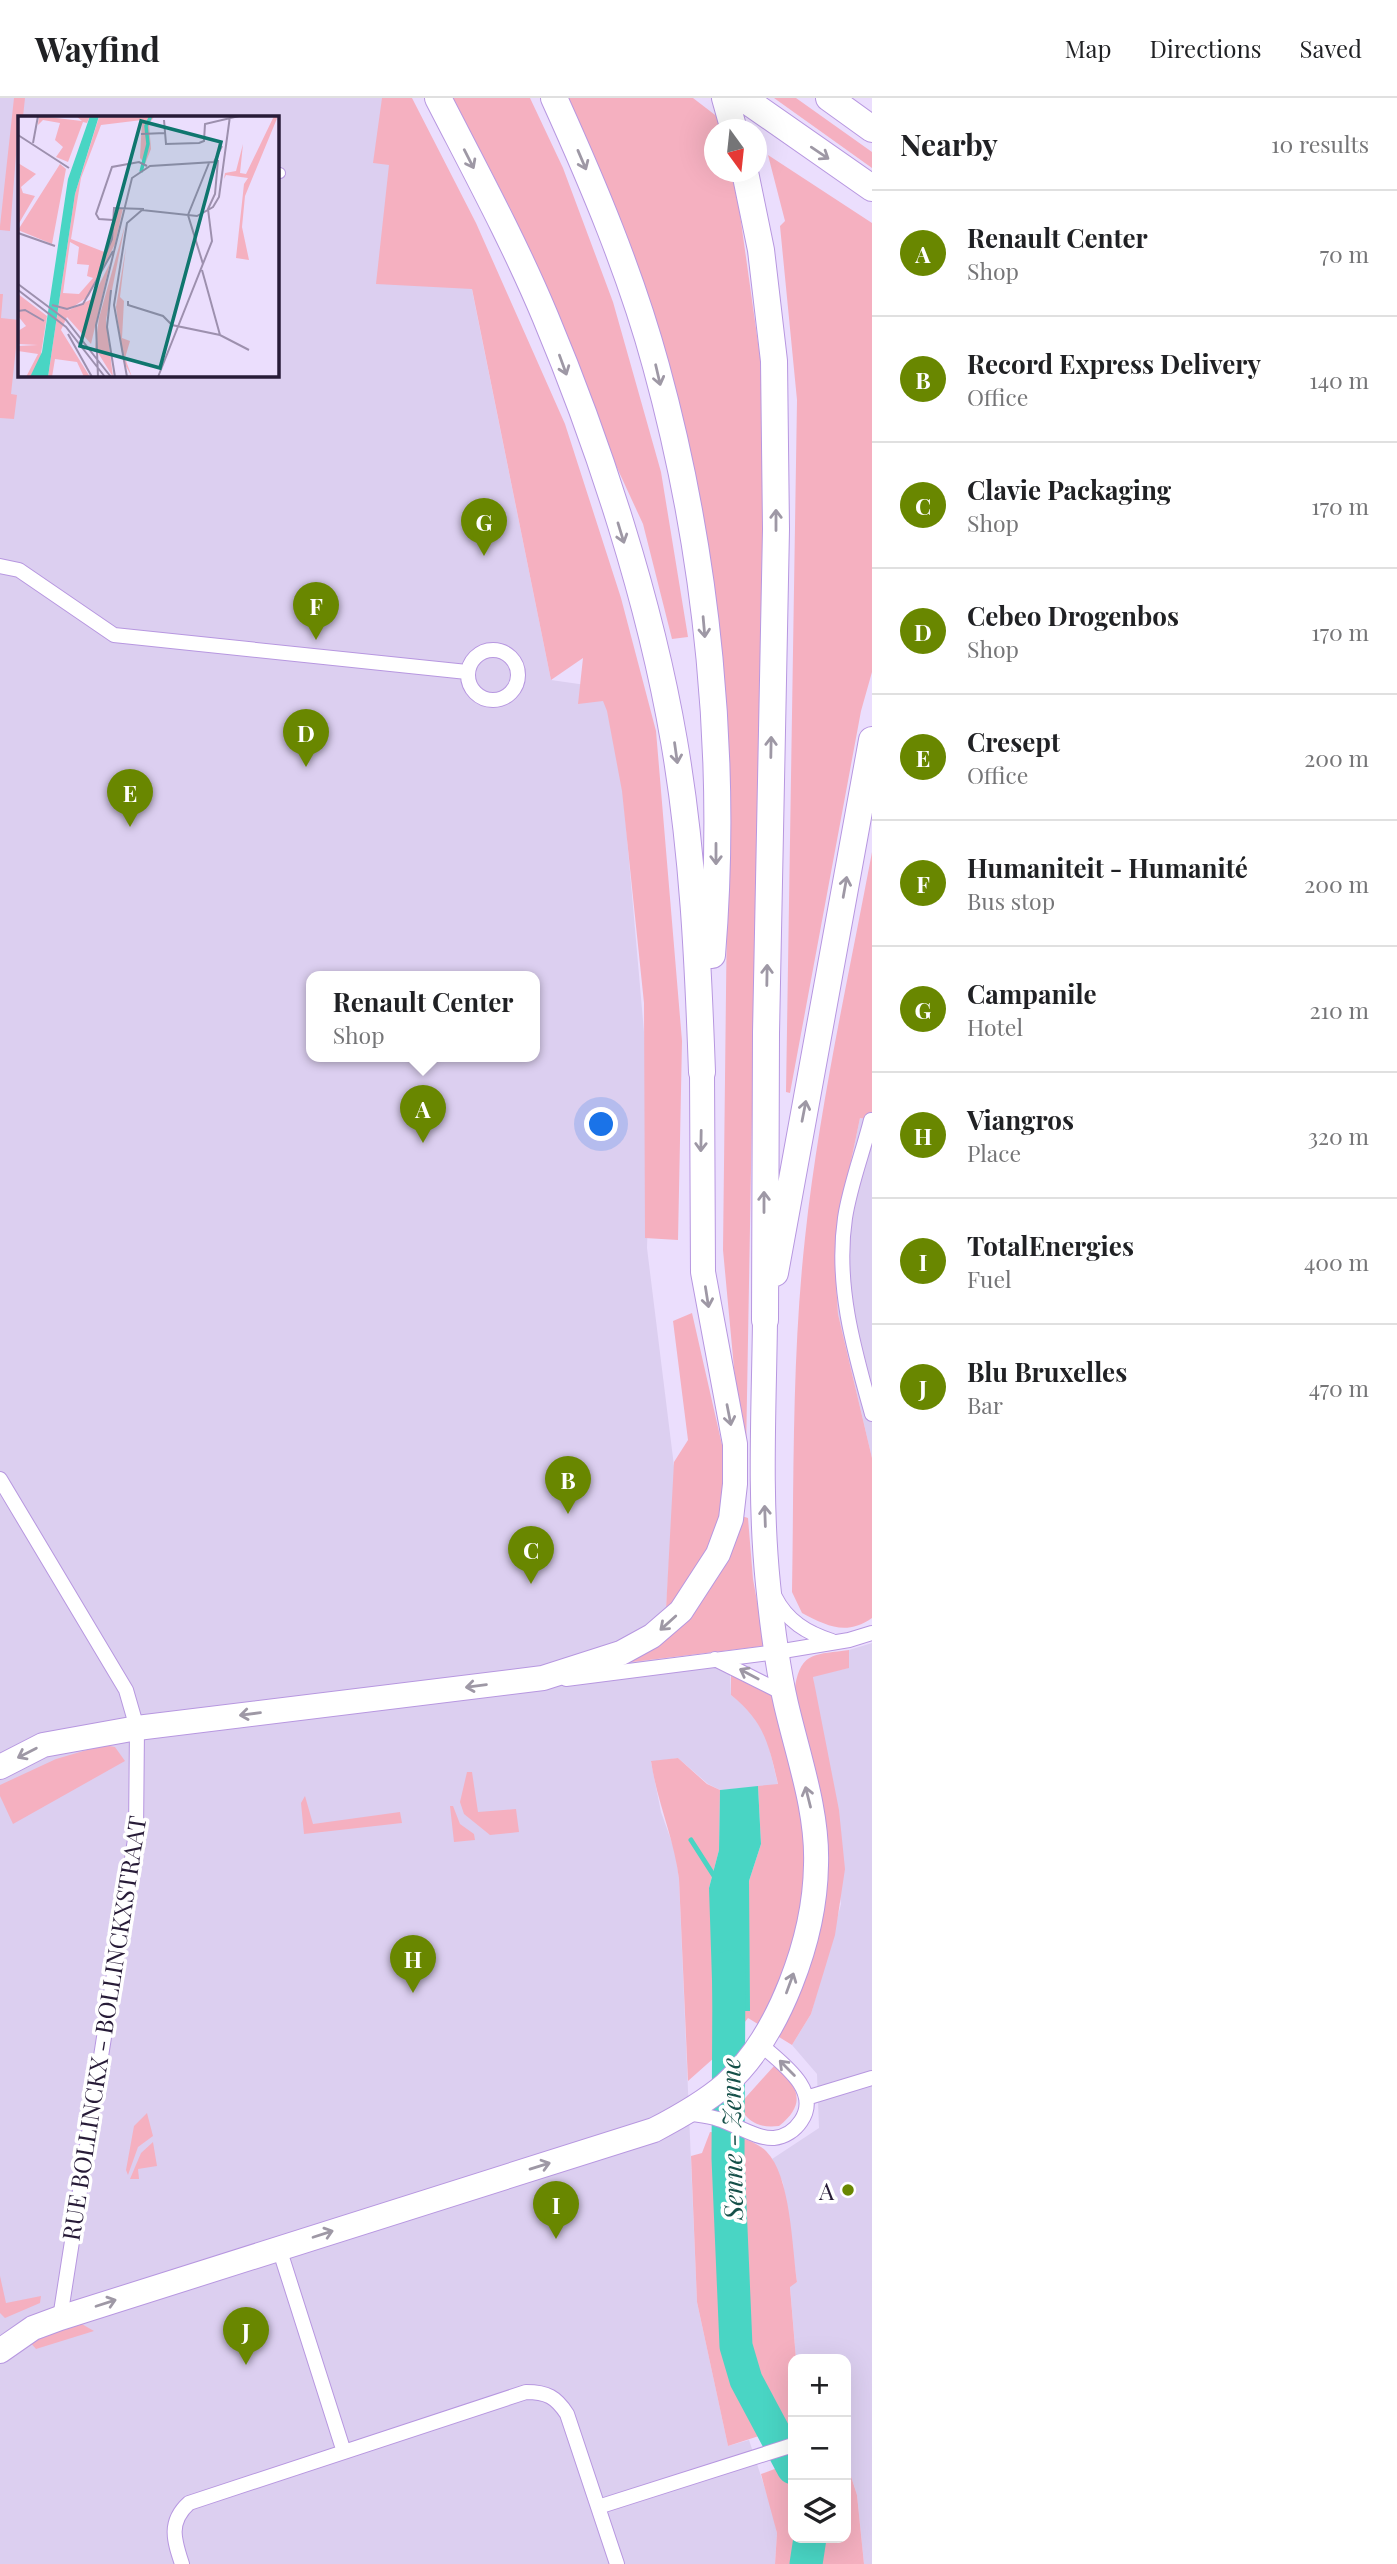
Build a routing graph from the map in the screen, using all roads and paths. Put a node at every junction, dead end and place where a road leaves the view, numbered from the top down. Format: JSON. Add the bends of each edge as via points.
{"nodes":[{"id":1,"x":438,"y":98,"type":"edge"},
{"id":2,"x":554,"y":98,"type":"edge"},
{"id":3,"x":725,"y":98,"type":"edge"},
{"id":4,"x":743,"y":98,"type":"edge"},
{"id":5,"x":829,"y":98,"type":"edge"},
{"id":6,"x":731,"y":119,"type":"edge"},
{"id":7,"x":872,"y":129,"type":"edge"},
{"id":8,"x":747,"y":182,"type":"edge"},
{"id":9,"x":872,"y":188,"type":"edge"},
{"id":10,"x":0,"y":566,"type":"edge"},
{"id":11,"x":467,"y":672,"type":"dead end"},
{"id":12,"x":872,"y":740,"type":"edge"},
{"id":13,"x":702,"y":1072,"type":"junction"},
{"id":14,"x":871,"y":1119,"type":"edge"},
{"id":15,"x":765,"y":1320,"type":"junction"},
{"id":16,"x":872,"y":1414,"type":"edge"},
{"id":17,"x":0,"y":1479,"type":"edge"},
{"id":18,"x":768,"y":1584,"type":"junction"},
{"id":19,"x":872,"y":1633,"type":"edge"},
{"id":20,"x":836,"y":1642,"type":"junction"},
{"id":21,"x":777,"y":1652,"type":"junction"},
{"id":22,"x":714,"y":1658,"type":"junction"},
{"id":23,"x":543,"y":1678,"type":"junction"},
{"id":24,"x":783,"y":1693,"type":"junction"},
{"id":25,"x":137,"y":1728,"type":"junction"},
{"id":26,"x":0,"y":1767,"type":"edge"},
{"id":27,"x":760,"y":2044,"type":"junction"},
{"id":28,"x":872,"y":2078,"type":"edge"},
{"id":29,"x":806,"y":2098,"type":"junction"},
{"id":30,"x":686,"y":2113,"type":"junction"},
{"id":31,"x":279,"y":2248,"type":"junction"},
{"id":32,"x":60,"y":2318,"type":"junction"},
{"id":33,"x":0,"y":2351,"type":"edge"},
{"id":34,"x":788,"y":2447,"type":"edge"},
{"id":35,"x":344,"y":2452,"type":"junction"},
{"id":36,"x":598,"y":2507,"type":"junction"},
{"id":37,"x":182,"y":2564,"type":"edge"},
{"id":38,"x":617,"y":2564,"type":"edge"}],
"edges":[{"from":1,"to":13,"type":"highway","one_way":true,"via":[[545,316],[601,468],[645,611],[674,738],[693,870]]},
{"from":2,"to":13,"type":"highway","one_way":true,"via":[[615,244],[656,365],[696,559],[714,743],[716,836],[716,908]]},
{"from":3,"to":6,"type":"highway"},
{"from":4,"to":9,"type":"highway","one_way":true},
{"from":5,"to":7,"type":"highway"},
{"from":15,"to":8,"type":"highway","one_way":true,"via":[[775,401],[761,250]]},
{"from":10,"to":11,"type":"street","via":[[19,570],[114,635]]},
{"from":15,"to":12,"type":"highway","one_way":true,"via":[[786,1226],[793,1165]]},
{"from":13,"to":23,"type":"highway","one_way":true,"via":[[703,1272],[734,1444],[731,1519],[701,1583],[681,1611],[652,1636],[621,1653]]},
{"from":14,"to":16,"type":"street","via":[[845,1218],[844,1281],[849,1331]]},
{"from":18,"to":15,"type":"highway","one_way":true,"via":[[763,1468]]},
{"from":17,"to":25,"type":"street","name":"RUE BOLLINCKX - BOLLINCKXSTRAAT","via":[[126,1690]]},
{"from":18,"to":20,"type":"street","via":[[793,1622]]},
{"from":18,"to":21,"type":"highway"},
{"from":19,"to":20,"type":"street"},
{"from":20,"to":21,"type":"street"},
{"from":21,"to":22,"type":"street"},
{"from":21,"to":24,"type":"highway"},
{"from":22,"to":23,"type":"street","via":[[578,1679]]},
{"from":24,"to":22,"type":"street","one_way":true},
{"from":23,"to":25,"type":"highway","one_way":true},
{"from":27,"to":24,"type":"highway","one_way":true,"via":[[802,1951],[817,1864],[812,1816]]},
{"from":25,"to":26,"type":"highway","one_way":true,"via":[[43,1745]]},
{"from":25,"to":32,"type":"street","name":"RUE BOLLINCKX - BOLLINCKXSTRAAT","via":[[136,1833]]},
{"from":29,"to":27,"type":"street","one_way":true,"via":[[798,2080]]},
{"from":27,"to":30,"type":"highway","via":[[726,2084]]},
{"from":28,"to":29,"type":"street"},
{"from":29,"to":30,"type":"street","via":[[803,2119],[794,2130],[776,2138]]},
{"from":31,"to":30,"type":"highway","one_way":true,"via":[[654,2130]]},
{"from":32,"to":31,"type":"highway","one_way":true},
{"from":31,"to":35,"type":"street"},
{"from":32,"to":33,"type":"highway","via":[[33,2328]]},
{"from":34,"to":36,"type":"street"},
{"from":35,"to":36,"type":"street","via":[[526,2392],[539,2392],[550,2395],[567,2414]]},
{"from":35,"to":37,"type":"street","via":[[189,2503],[175,2519],[173,2530]]},
{"from":36,"to":38,"type":"street"}]}
